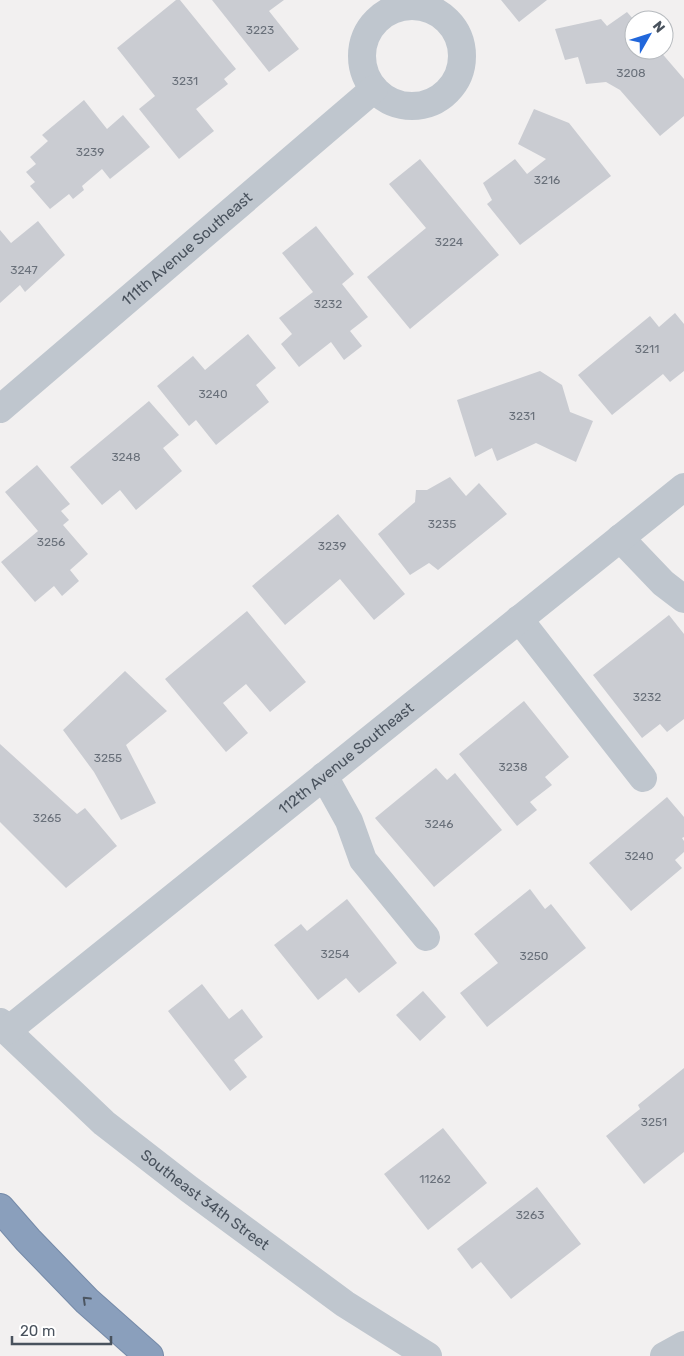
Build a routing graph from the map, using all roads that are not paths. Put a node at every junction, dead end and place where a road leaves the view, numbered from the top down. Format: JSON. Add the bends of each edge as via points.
{"nodes":[{"id":1,"x":374,"y":88,"type":"dead end"},
{"id":2,"x":0,"y":409,"type":"edge"},
{"id":3,"x":684,"y":486,"type":"edge"},
{"id":4,"x":620,"y":538,"type":"junction"},
{"id":5,"x":684,"y":599,"type":"edge"},
{"id":6,"x":519,"y":620,"type":"junction"},
{"id":7,"x":324,"y":776,"type":"junction"},
{"id":8,"x":643,"y":778,"type":"dead end"},
{"id":9,"x":426,"y":937,"type":"dead end"},
{"id":10,"x":4,"y":1027,"type":"edge"},
{"id":11,"x":0,"y":1208,"type":"edge"},
{"id":12,"x":684,"y":1345,"type":"edge"},
{"id":13,"x":149,"y":1356,"type":"edge"},
{"id":14,"x":428,"y":1356,"type":"edge"},
{"id":15,"x":664,"y":1356,"type":"edge"}],
"edges":[{"from":1,"to":2,"type":"street","name":"111th Avenue Southeast"},
{"from":3,"to":4,"type":"street","name":"112th Avenue Southeast"},
{"from":4,"to":5,"type":"street","via":[[663,583]]},
{"from":4,"to":6,"type":"street","name":"112th Avenue Southeast"},
{"from":6,"to":7,"type":"street","name":"112th Avenue Southeast"},
{"from":6,"to":8,"type":"street"},
{"from":7,"to":9,"type":"street","via":[[349,821],[363,860]]},
{"from":7,"to":10,"type":"street","name":"112th Avenue Southeast"},
{"from":10,"to":14,"type":"street","name":"Southeast 34th Street","via":[[104,1123],[189,1189],[345,1304]]},
{"from":13,"to":11,"type":"highway","one_way":true,"via":[[87,1302]]},
{"from":12,"to":15,"type":"street"}]}
